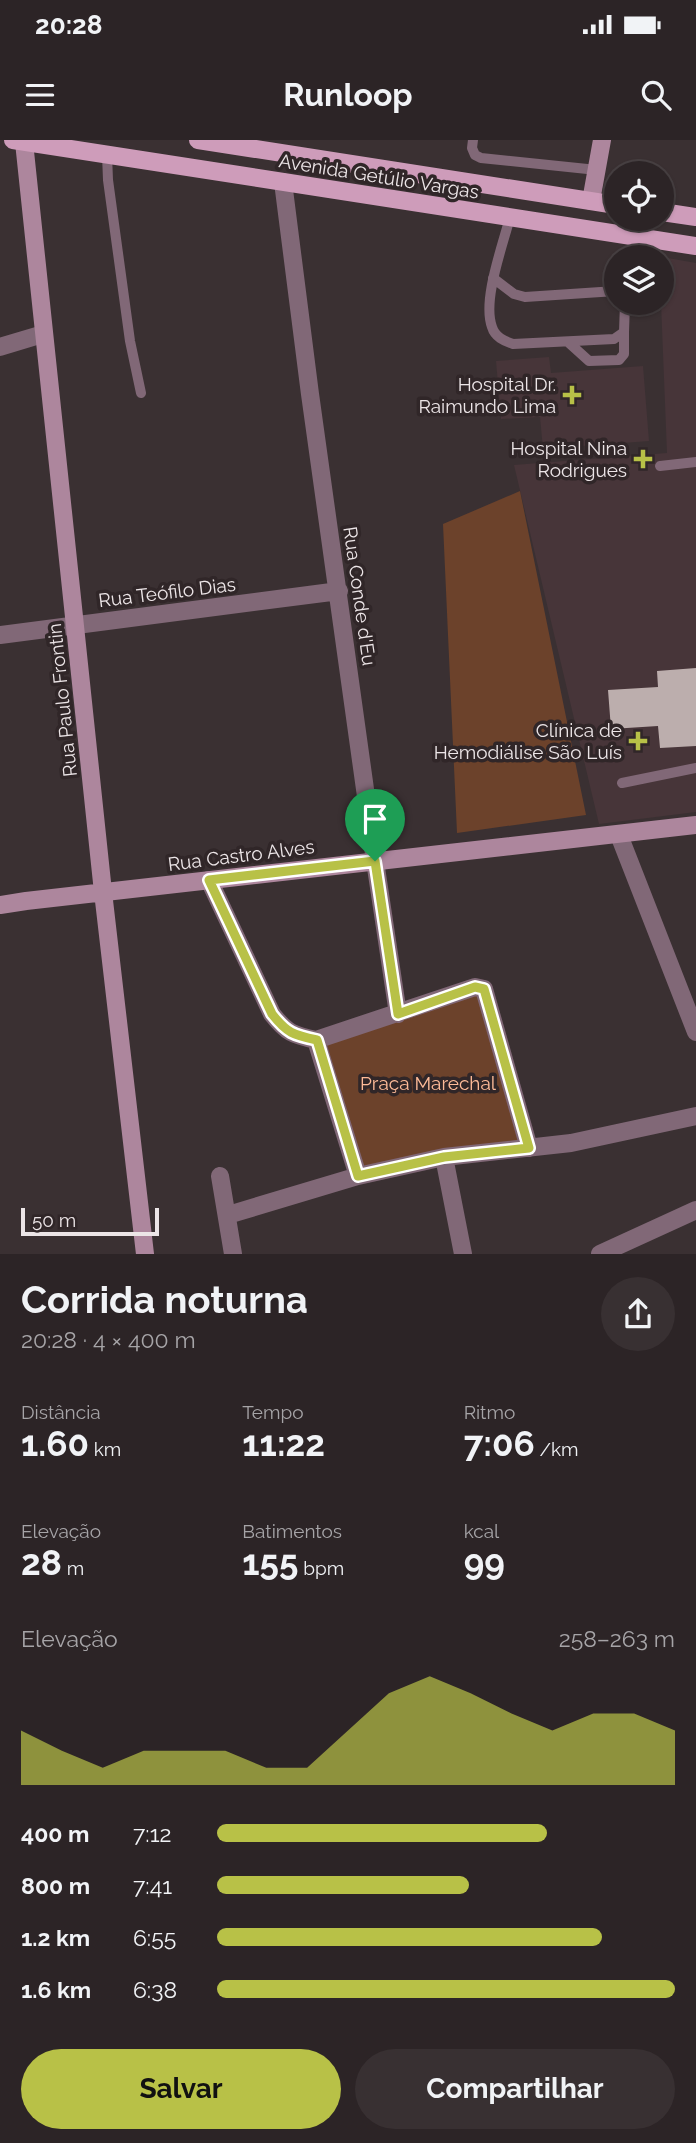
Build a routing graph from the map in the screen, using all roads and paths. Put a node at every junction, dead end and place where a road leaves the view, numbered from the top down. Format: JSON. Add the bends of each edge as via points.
{"nodes":[{"id":1,"x":198,"y":140,"type":"edge"},
{"id":2,"x":473,"y":140,"type":"edge"},
{"id":3,"x":602,"y":140,"type":"edge"},
{"id":4,"x":18,"y":141,"type":"edge"},
{"id":5,"x":107,"y":155,"type":"junction"},
{"id":6,"x":597,"y":170,"type":"junction"},
{"id":7,"x":283,"y":182,"type":"junction"},
{"id":8,"x":591,"y":201,"type":"junction"},
{"id":9,"x":604,"y":203,"type":"edge"},
{"id":10,"x":674,"y":214,"type":"edge"},
{"id":11,"x":510,"y":217,"type":"junction"},
{"id":12,"x":696,"y":217,"type":"edge"},
{"id":13,"x":696,"y":246,"type":"edge"},
{"id":14,"x":493,"y":278,"type":"junction"},
{"id":15,"x":604,"y":292,"type":"edge"},
{"id":16,"x":625,"y":315,"type":"edge"},
{"id":17,"x":624,"y":332,"type":"junction"},
{"id":18,"x":43,"y":334,"type":"junction"},
{"id":19,"x":568,"y":342,"type":"junction"},
{"id":20,"x":0,"y":347,"type":"edge"},
{"id":21,"x":141,"y":393,"type":"dead end"},
{"id":22,"x":696,"y":462,"type":"edge"},
{"id":23,"x":660,"y":466,"type":"dead end"},
{"id":24,"x":339,"y":591,"type":"junction"},
{"id":25,"x":76,"y":625,"type":"junction"},
{"id":26,"x":0,"y":635,"type":"edge"},
{"id":27,"x":696,"y":768,"type":"edge"},
{"id":28,"x":622,"y":783,"type":"dead end"},
{"id":29,"x":696,"y":825,"type":"edge"},
{"id":30,"x":619,"y":835,"type":"junction"},
{"id":31,"x":375,"y":861,"type":"junction"},
{"id":32,"x":209,"y":880,"type":"junction"},
{"id":33,"x":103,"y":892,"type":"junction"},
{"id":34,"x":0,"y":905,"type":"edge"},
{"id":35,"x":398,"y":1014,"type":"junction"},
{"id":36,"x":696,"y":1032,"type":"edge"},
{"id":37,"x":317,"y":1040,"type":"junction"},
{"id":38,"x":696,"y":1116,"type":"edge"},
{"id":39,"x":529,"y":1148,"type":"junction"},
{"id":40,"x":444,"y":1157,"type":"junction"},
{"id":41,"x":220,"y":1176,"type":"dead end"},
{"id":42,"x":358,"y":1176,"type":"junction"},
{"id":43,"x":696,"y":1210,"type":"edge"},
{"id":44,"x":228,"y":1215,"type":"junction"},
{"id":45,"x":145,"y":1254,"type":"edge"},
{"id":46,"x":233,"y":1254,"type":"edge"},
{"id":47,"x":464,"y":1254,"type":"edge"},
{"id":48,"x":600,"y":1254,"type":"edge"}],
"edges":[{"from":1,"to":8,"type":"main road","name":"Avenida Getúlio Vargas"},
{"from":2,"to":6,"type":"lane","via":[[475,155],[481,158]]},
{"from":3,"to":6,"type":"street"},
{"from":4,"to":5,"type":"main road","name":"Avenida Getúlio Vargas"},
{"from":4,"to":18,"type":"street","name":"Rua Paulo Frontin"},
{"from":5,"to":7,"type":"main road","name":"Avenida Getúlio Vargas"},
{"from":5,"to":21,"type":"lane","via":[[130,341]]},
{"from":6,"to":8,"type":"street"},
{"from":7,"to":11,"type":"main road","name":"Avenida Getúlio Vargas"},
{"from":7,"to":24,"type":"street","name":"Rua Conde d'Eu"},
{"from":8,"to":9,"type":"main road","name":"Avenida Getúlio Vargas"},
{"from":10,"to":12,"type":"main road"},
{"from":11,"to":13,"type":"main road","name":"Avenida Getúlio Vargas"},
{"from":11,"to":14,"type":"lane"},
{"from":14,"to":15,"type":"lane","via":[[525,297]]},
{"from":14,"to":19,"type":"lane","via":[[492,328],[501,340],[513,344]]},
{"from":16,"to":17,"type":"lane"},
{"from":17,"to":19,"type":"lane","via":[[614,340]]},
{"from":17,"to":19,"type":"lane","via":[[624,354],[619,360],[589,361]]},
{"from":18,"to":20,"type":"street"},
{"from":18,"to":25,"type":"street","name":"Rua Paulo Frontin"},
{"from":22,"to":23,"type":"lane"},
{"from":24,"to":25,"type":"street","name":"Rua Teófilo Dias"},
{"from":24,"to":31,"type":"street","name":"Rua Conde d'Eu"},
{"from":25,"to":26,"type":"street","name":"Rua Teófilo Dias"},
{"from":25,"to":33,"type":"street","name":"Rua Paulo Frontin"},
{"from":27,"to":28,"type":"lane"},
{"from":29,"to":30,"type":"street","name":"Rua Castro Alves"},
{"from":30,"to":31,"type":"street","name":"Rua Castro Alves"},
{"from":30,"to":36,"type":"street"},
{"from":31,"to":32,"type":"street","name":"Rua Castro Alves"},
{"from":31,"to":35,"type":"street","name":"Rua Conde d'Eu"},
{"from":32,"to":33,"type":"street","name":"Rua Castro Alves"},
{"from":32,"to":37,"type":"street","via":[[272,1014],[285,1030]]},
{"from":33,"to":34,"type":"street","name":"Rua Castro Alves"},
{"from":33,"to":45,"type":"street","name":"Rua Paulo Frontin"},
{"from":35,"to":37,"type":"street"},
{"from":35,"to":39,"type":"street","via":[[475,987],[484,989]]},
{"from":37,"to":42,"type":"street"},
{"from":38,"to":39,"type":"street"},
{"from":39,"to":40,"type":"street"},
{"from":40,"to":42,"type":"street"},
{"from":40,"to":47,"type":"street"},
{"from":41,"to":44,"type":"street"},
{"from":42,"to":44,"type":"street"},
{"from":43,"to":48,"type":"street"},
{"from":44,"to":46,"type":"street"}]}
